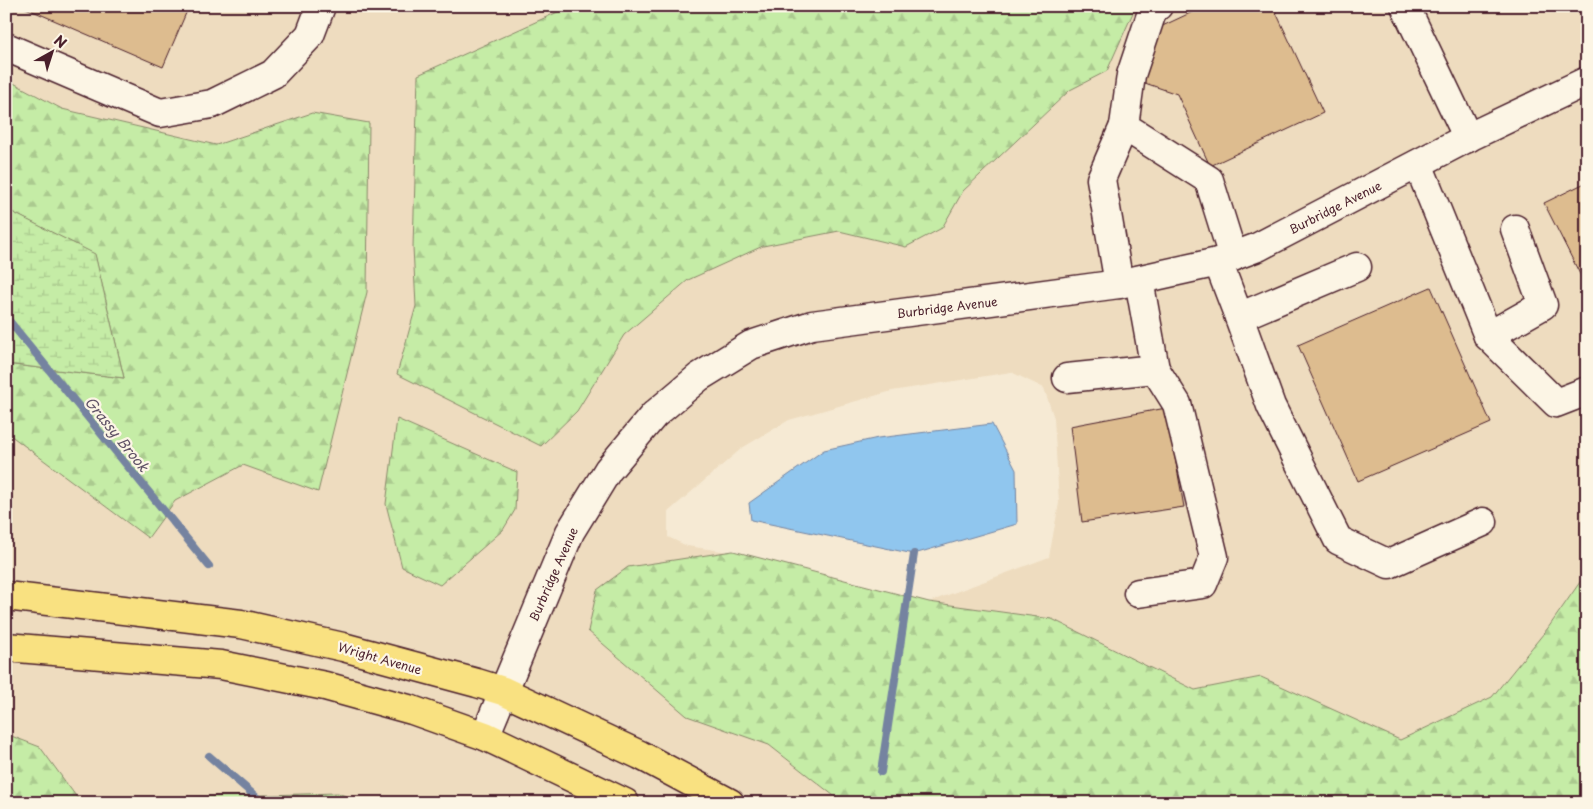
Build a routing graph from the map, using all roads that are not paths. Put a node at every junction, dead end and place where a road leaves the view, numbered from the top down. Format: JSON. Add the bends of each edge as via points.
{"nodes":[{"id":1,"x":321,"y":6,"type":"edge"},
{"id":2,"x":1158,"y":6,"type":"edge"},
{"id":3,"x":1405,"y":6,"type":"edge"},
{"id":4,"x":6,"y":47,"type":"edge"},
{"id":5,"x":1587,"y":81,"type":"edge"},
{"id":6,"x":1124,"y":126,"type":"junction"},
{"id":7,"x":1468,"y":138,"type":"junction"},
{"id":8,"x":1418,"y":164,"type":"junction"},
{"id":9,"x":1515,"y":229,"type":"dead end"},
{"id":10,"x":1226,"y":259,"type":"junction"},
{"id":11,"x":1357,"y":267,"type":"dead end"},
{"id":12,"x":1129,"y":282,"type":"junction"},
{"id":13,"x":1239,"y":317,"type":"junction"},
{"id":14,"x":1488,"y":336,"type":"junction"},
{"id":15,"x":1155,"y":369,"type":"junction"},
{"id":16,"x":1067,"y":378,"type":"dead end"},
{"id":17,"x":1587,"y":391,"type":"edge"},
{"id":18,"x":1483,"y":522,"type":"dead end"},
{"id":19,"x":1138,"y":593,"type":"dead end"},
{"id":20,"x":6,"y":596,"type":"edge"},
{"id":21,"x":6,"y":647,"type":"edge"},
{"id":22,"x":503,"y":692,"type":"junction"},
{"id":23,"x":485,"y":736,"type":"junction"},
{"id":24,"x":625,"y":803,"type":"edge"},
{"id":25,"x":730,"y":803,"type":"edge"}],
"edges":[{"from":1,"to":4,"type":"street","via":[[310,35],[272,74],[212,104],[160,113]]},
{"from":2,"to":6,"type":"street","via":[[1153,9],[1131,75]]},
{"from":3,"to":7,"type":"street"},
{"from":5,"to":7,"type":"street","name":"Burbridge Avenue"},
{"from":6,"to":10,"type":"street","via":[[1209,180]]},
{"from":6,"to":12,"type":"street","via":[[1101,179]]},
{"from":7,"to":8,"type":"street","name":"Burbridge Avenue"},
{"from":8,"to":10,"type":"street","name":"Burbridge Avenue","via":[[1258,247]]},
{"from":8,"to":14,"type":"street"},
{"from":9,"to":14,"type":"street","via":[[1543,305]]},
{"from":10,"to":12,"type":"street","name":"Burbridge Avenue"},
{"from":10,"to":13,"type":"street"},
{"from":11,"to":13,"type":"street"},
{"from":12,"to":15,"type":"street"},
{"from":12,"to":22,"type":"street","name":"Burbridge Avenue","via":[[812,325],[752,345],[699,377],[654,415],[608,470],[570,532]]},
{"from":13,"to":18,"type":"street","via":[[1270,406],[1338,540],[1389,564]]},
{"from":14,"to":17,"type":"street","via":[[1556,403]]},
{"from":15,"to":16,"type":"street"},
{"from":15,"to":19,"type":"street","via":[[1177,404],[1214,557],[1203,584]]},
{"from":20,"to":22,"type":"main road","name":"Wright Avenue","via":[[241,624],[343,647]]},
{"from":21,"to":23,"type":"main road","via":[[221,665],[325,686]]},
{"from":22,"to":23,"type":"street","name":"Burbridge Avenue"},
{"from":22,"to":25,"type":"main road","name":"Wright Avenue","via":[[640,755]]},
{"from":23,"to":24,"type":"main road"}]}
